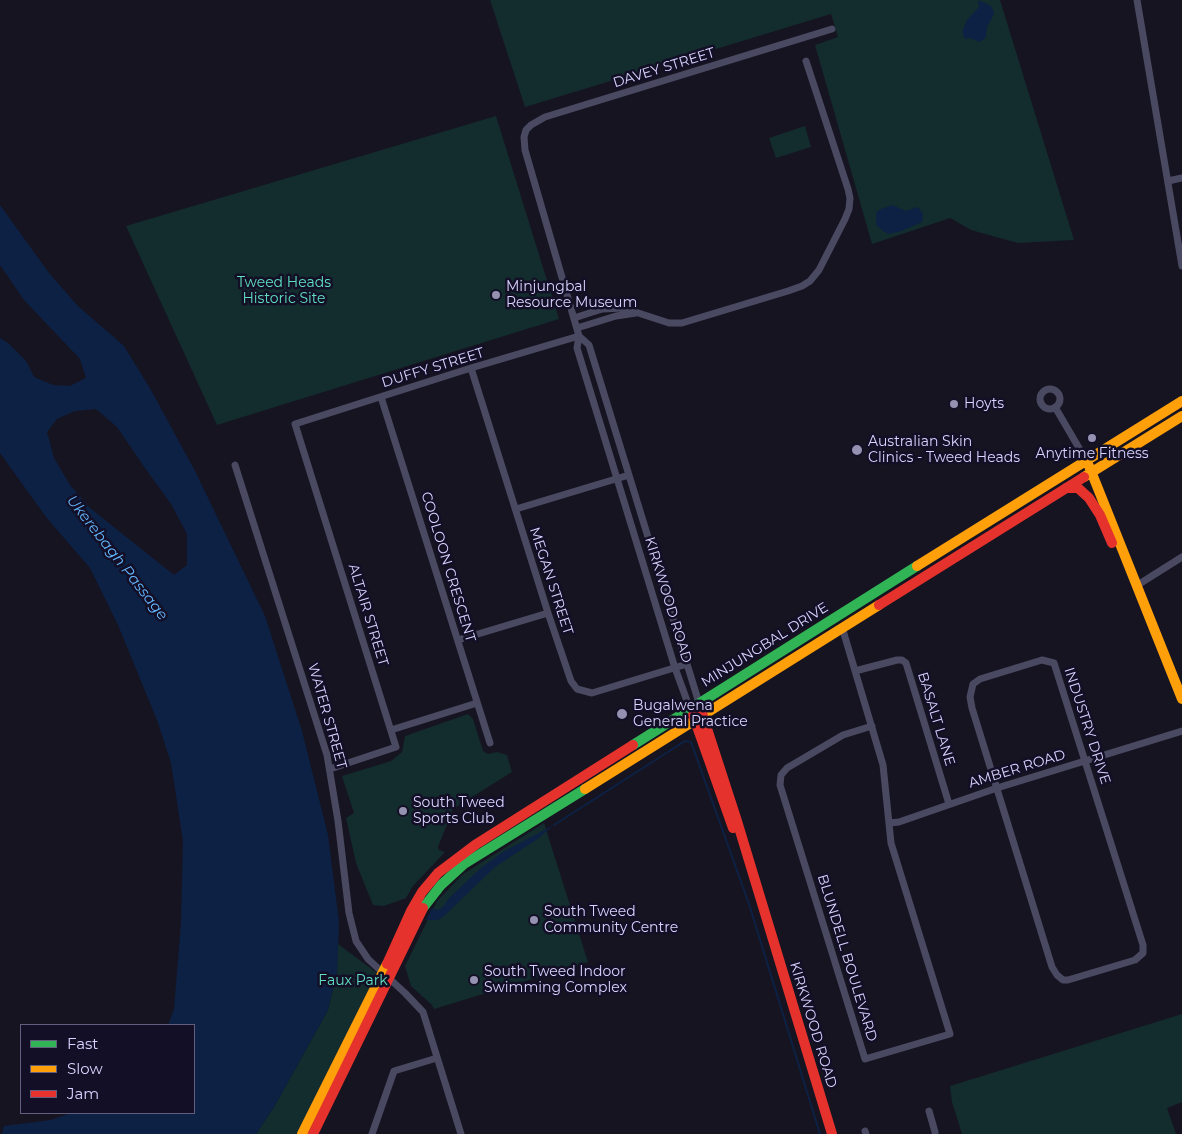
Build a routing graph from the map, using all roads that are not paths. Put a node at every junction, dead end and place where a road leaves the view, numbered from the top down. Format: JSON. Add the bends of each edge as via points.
{"nodes":[{"id":1,"x":1137,"y":0,"type":"edge"},
{"id":2,"x":832,"y":29,"type":"dead end"},
{"id":3,"x":806,"y":61,"type":"dead end"},
{"id":4,"x":525,"y":150,"type":"joint"},
{"id":5,"x":1182,"y":178,"type":"edge"},
{"id":6,"x":1168,"y":181,"type":"junction"},
{"id":7,"x":1182,"y":266,"type":"edge"},
{"id":8,"x":637,"y":313,"type":"junction"},
{"id":9,"x":574,"y":318,"type":"junction"},
{"id":10,"x":577,"y":328,"type":"junction"},
{"id":11,"x":579,"y":336,"type":"junction"},
{"id":12,"x":472,"y":368,"type":"junction"},
{"id":13,"x":381,"y":397,"type":"junction"},
{"id":14,"x":1182,"y":401,"type":"edge"},
{"id":15,"x":1054,"y":407,"type":"dead end"},
{"id":16,"x":1182,"y":416,"type":"edge"},
{"id":17,"x":295,"y":424,"type":"joint"},
{"id":18,"x":1086,"y":460,"type":"junction"},
{"id":19,"x":235,"y":465,"type":"dead end"},
{"id":20,"x":1091,"y":472,"type":"junction"},
{"id":21,"x":629,"y":474,"type":"junction"},
{"id":22,"x":616,"y":478,"type":"junction"},
{"id":23,"x":1066,"y":488,"type":"junction"},
{"id":24,"x":516,"y":509,"type":"junction"},
{"id":25,"x":1182,"y":557,"type":"edge"},
{"id":26,"x":1135,"y":583,"type":"junction"},
{"id":27,"x":548,"y":613,"type":"junction"},
{"id":28,"x":840,"y":614,"type":"junction"},
{"id":29,"x":842,"y":628,"type":"junction"},
{"id":30,"x":458,"y":640,"type":"junction"},
{"id":31,"x":687,"y":664,"type":"junction"},
{"id":32,"x":675,"y":668,"type":"junction"},
{"id":33,"x":855,"y":671,"type":"junction"},
{"id":34,"x":1182,"y":699,"type":"edge"},
{"id":35,"x":477,"y":703,"type":"junction"},
{"id":36,"x":699,"y":703,"type":"junction"},
{"id":37,"x":690,"y":709,"type":"junction"},
{"id":38,"x":699,"y":717,"type":"junction"},
{"id":39,"x":872,"y":726,"type":"junction"},
{"id":40,"x":391,"y":730,"type":"junction"},
{"id":41,"x":1182,"y":731,"type":"edge"},
{"id":42,"x":490,"y":744,"type":"dead end"},
{"id":43,"x":1086,"y":761,"type":"junction"},
{"id":44,"x":330,"y":769,"type":"junction"},
{"id":45,"x":997,"y":788,"type":"junction"},
{"id":46,"x":949,"y":804,"type":"junction"},
{"id":47,"x":889,"y":823,"type":"junction"},
{"id":48,"x":386,"y":975,"type":"junction"},
{"id":49,"x":437,"y":1058,"type":"junction"},
{"id":50,"x":929,"y":1111,"type":"dead end"},
{"id":51,"x":935,"y":1132,"type":"dead end"},
{"id":52,"x":302,"y":1134,"type":"edge"},
{"id":53,"x":313,"y":1134,"type":"edge"},
{"id":54,"x":372,"y":1134,"type":"edge"},
{"id":55,"x":461,"y":1134,"type":"edge"},
{"id":56,"x":832,"y":1134,"type":"edge"}],
"edges":[{"from":1,"to":6,"type":"street"},
{"from":2,"to":4,"type":"street","name":"DAVEY STREET","via":[[545,117],[526,130]]},
{"from":3,"to":8,"type":"street","via":[[850,198],[845,219],[819,270],[802,286],[682,323],[669,323]]},
{"from":4,"to":9,"type":"street","name":"KIRKWOOD ROAD"},
{"from":5,"to":6,"type":"street"},
{"from":6,"to":7,"type":"street"},
{"from":8,"to":9,"type":"street","via":[[627,308],[612,308]]},
{"from":8,"to":10,"type":"street"},
{"from":9,"to":10,"type":"street","name":"KIRKWOOD ROAD"},
{"from":10,"to":11,"type":"street","name":"KIRKWOOD ROAD"},
{"from":11,"to":12,"type":"street","name":"DUFFY STREET"},
{"from":11,"to":21,"type":"street","name":"KIRKWOOD ROAD","via":[[589,346]]},
{"from":11,"to":22,"type":"street","name":"KIRKWOOD ROAD","via":[[577,348]]},
{"from":12,"to":13,"type":"street","name":"DUFFY STREET"},
{"from":12,"to":24,"type":"street","name":"MEGAN STREET"},
{"from":13,"to":17,"type":"street","name":"DUFFY STREET"},
{"from":13,"to":30,"type":"street","name":"COOLOON CRESCENT"},
{"from":14,"to":18,"type":"main road","name":"MINJUNGBAL DRIVE"},
{"from":15,"to":18,"type":"street"},
{"from":16,"to":20,"type":"main road","name":"MINJUNGBAL DRIVE"},
{"from":17,"to":40,"type":"street","name":"ALTAIR STREET"},
{"from":18,"to":20,"type":"main road"},
{"from":18,"to":28,"type":"main road","name":"MINJUNGBAL DRIVE"},
{"from":19,"to":44,"type":"street","name":"WATER STREET"},
{"from":20,"to":23,"type":"main road","name":"MINJUNGBAL DRIVE"},
{"from":20,"to":26,"type":"main road"},
{"from":21,"to":22,"type":"street"},
{"from":21,"to":31,"type":"street","name":"KIRKWOOD ROAD"},
{"from":22,"to":24,"type":"street"},
{"from":22,"to":32,"type":"street","name":"KIRKWOOD ROAD"},
{"from":23,"to":26,"type":"main road","via":[[1078,488],[1089,498],[1122,566]]},
{"from":23,"to":29,"type":"main road","name":"MINJUNGBAL DRIVE"},
{"from":24,"to":27,"type":"street","name":"MEGAN STREET"},
{"from":25,"to":26,"type":"street"},
{"from":26,"to":34,"type":"main road"},
{"from":27,"to":30,"type":"street"},
{"from":27,"to":32,"type":"street","name":"MEGAN STREET","via":[[571,681],[577,689],[592,693]]},
{"from":28,"to":29,"type":"main road"},
{"from":28,"to":36,"type":"main road","name":"MINJUNGBAL DRIVE"},
{"from":29,"to":33,"type":"street","name":"BLUNDELL BOULEVARD"},
{"from":29,"to":38,"type":"main road","name":"MINJUNGBAL DRIVE"},
{"from":30,"to":35,"type":"street","name":"COOLOON CRESCENT"},
{"from":31,"to":32,"type":"street","name":"MEGAN STREET"},
{"from":31,"to":36,"type":"street","name":"KIRKWOOD ROAD"},
{"from":32,"to":37,"type":"street","name":"KIRKWOOD ROAD"},
{"from":33,"to":39,"type":"street","name":"BLUNDELL BOULEVARD"},
{"from":33,"to":46,"type":"street","name":"BASALT LANE","via":[[900,660],[906,663]]},
{"from":35,"to":40,"type":"street"},
{"from":35,"to":42,"type":"street","name":"COOLOON CRESCENT"},
{"from":36,"to":37,"type":"main road","name":"MINJUNGBAL DRIVE"},
{"from":36,"to":38,"type":"main road","name":"KIRKWOOD ROAD"},
{"from":37,"to":38,"type":"main road","name":"KIRKWOOD ROAD"},
{"from":37,"to":48,"type":"main road","name":"MINJUNGBAL DRIVE","via":[[447,865],[419,898]]},
{"from":38,"to":48,"type":"main road","name":"MINJUNGBAL DRIVE","via":[[464,864],[424,907]]},
{"from":38,"to":56,"type":"main road","name":"KIRKWOOD ROAD","via":[[737,821]]},
{"from":39,"to":47,"type":"street","name":"BLUNDELL BOULEVARD","via":[[884,765]]},
{"from":39,"to":47,"type":"street","name":"BLUNDELL BOULEVARD","via":[[843,735],[787,768],[780,785],[865,1059],[950,1034],[894,852]]},
{"from":40,"to":44,"type":"street","name":"ALTAIR STREET","via":[[396,747]]},
{"from":41,"to":43,"type":"street","name":"AMBER ROAD"},
{"from":43,"to":45,"type":"street","name":"AMBER ROAD"},
{"from":43,"to":45,"type":"street","name":"INDUSTRY DRIVE","via":[[1054,663],[1042,660],[973,684],[970,697]]},
{"from":43,"to":45,"type":"street","name":"INDUSTRY DRIVE","via":[[1143,946],[1143,952],[1135,960],[1068,980],[1057,975]]},
{"from":44,"to":48,"type":"street","name":"WATER STREET","via":[[356,941]]},
{"from":45,"to":46,"type":"street","name":"AMBER ROAD"},
{"from":46,"to":47,"type":"street","name":"AMBER ROAD"},
{"from":48,"to":49,"type":"street","name":"WATER STREET","via":[[421,1008]]},
{"from":48,"to":52,"type":"main road","name":"MINJUNGBAL DRIVE"},
{"from":48,"to":53,"type":"main road","name":"MINJUNGBAL DRIVE"},
{"from":49,"to":54,"type":"street","via":[[394,1071]]},
{"from":49,"to":55,"type":"street","name":"WATER STREET"},
{"from":50,"to":51,"type":"street"}]}
